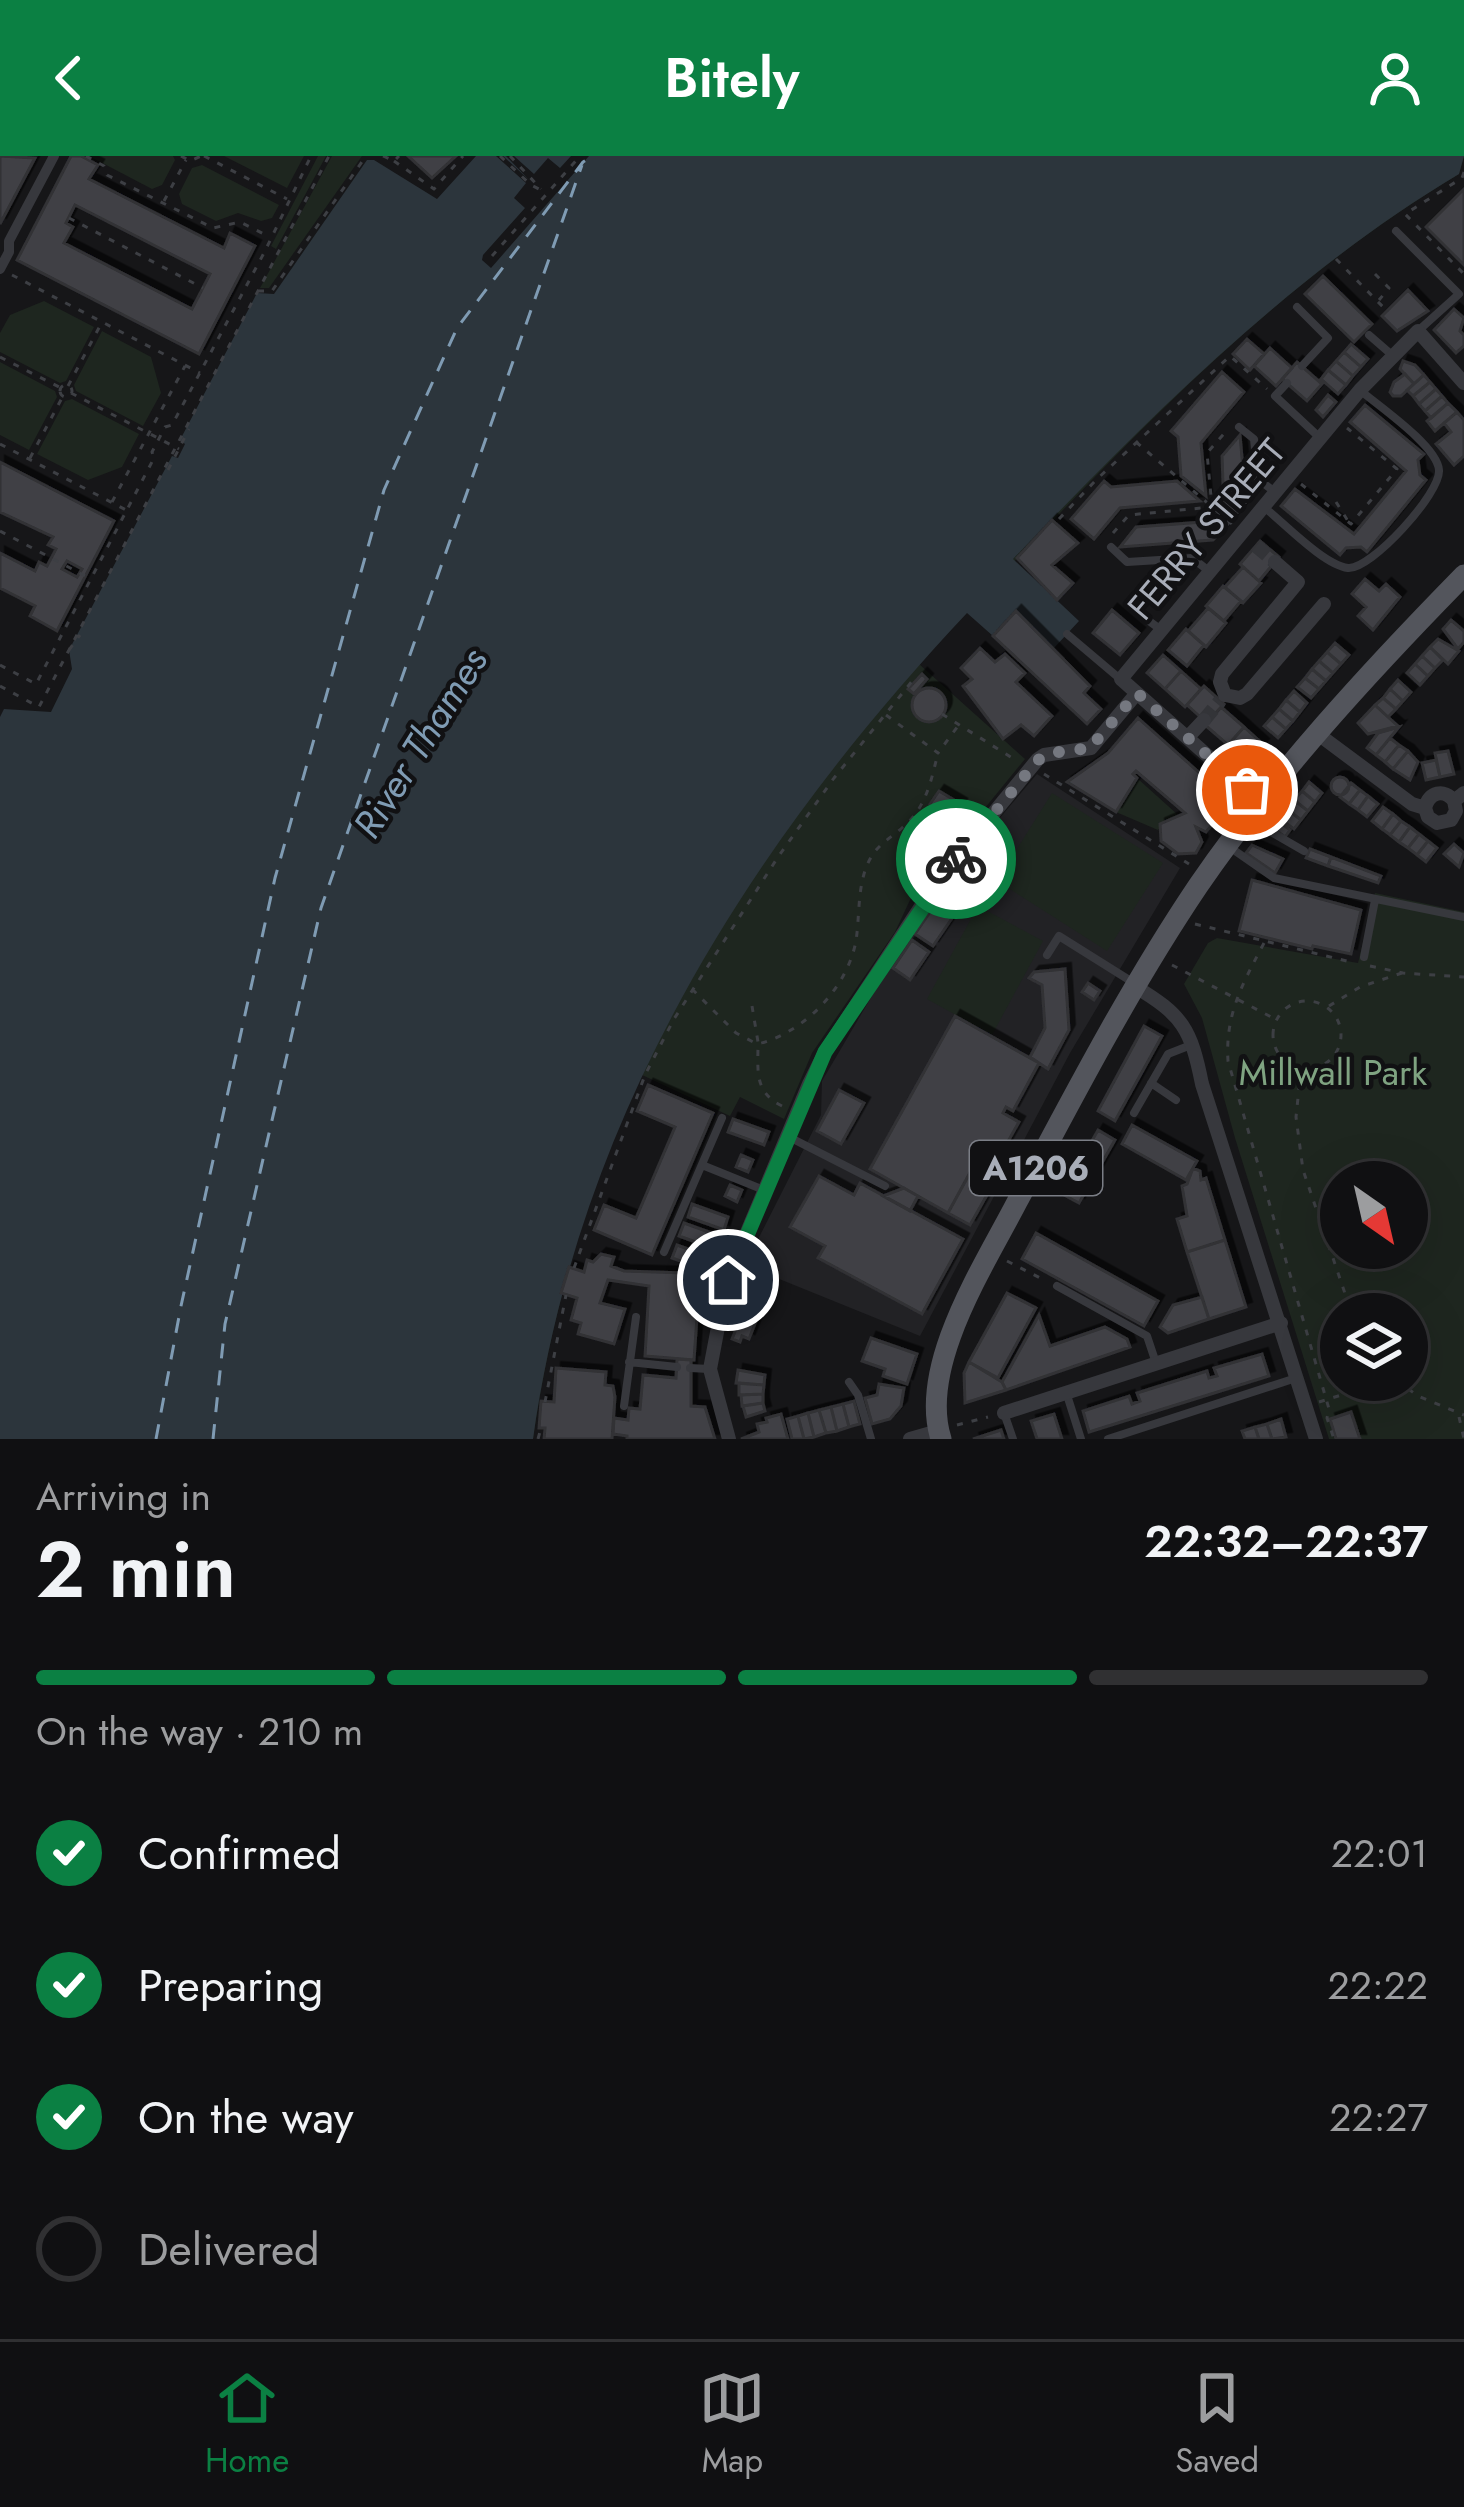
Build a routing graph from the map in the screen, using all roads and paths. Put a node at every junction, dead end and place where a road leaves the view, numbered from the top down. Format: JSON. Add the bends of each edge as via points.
{"nodes":[{"id":1,"x":54,"y":156,"type":"edge"},
{"id":2,"x":86,"y":156,"type":"edge"},
{"id":3,"x":202,"y":156,"type":"edge"},
{"id":4,"x":311,"y":156,"type":"edge"},
{"id":5,"x":329,"y":156,"type":"edge"},
{"id":6,"x":366,"y":156,"type":"edge"},
{"id":7,"x":383,"y":156,"type":"edge"},
{"id":8,"x":463,"y":156,"type":"edge"},
{"id":9,"x":500,"y":156,"type":"edge"},
{"id":10,"x":510,"y":156,"type":"edge"},
{"id":11,"x":183,"y":158,"type":"edge"},
{"id":12,"x":397,"y":159,"type":"edge"},
{"id":13,"x":581,"y":159,"type":"edge"},
{"id":14,"x":1464,"y":172,"type":"edge"},
{"id":15,"x":541,"y":189,"type":"junction"},
{"id":16,"x":547,"y":194,"type":"junction"},
{"id":17,"x":288,"y":200,"type":"junction"},
{"id":18,"x":164,"y":203,"type":"junction"},
{"id":19,"x":69,"y":218,"type":"dead end"},
{"id":20,"x":1396,"y":231,"type":"dead end"},
{"id":21,"x":269,"y":237,"type":"junction"},
{"id":22,"x":492,"y":256,"type":"dead end"},
{"id":23,"x":1336,"y":259,"type":"dead end"},
{"id":24,"x":4,"y":271,"type":"edge"},
{"id":25,"x":1376,"y":274,"type":"dead end"},
{"id":26,"x":1464,"y":274,"type":"edge"},
{"id":27,"x":203,"y":288,"type":"dead end"},
{"id":28,"x":256,"y":290,"type":"junction"},
{"id":29,"x":227,"y":300,"type":"dead end"},
{"id":30,"x":1378,"y":302,"type":"junction"},
{"id":31,"x":237,"y":305,"type":"junction"},
{"id":32,"x":1297,"y":307,"type":"dead end"},
{"id":33,"x":1387,"y":310,"type":"dead end"},
{"id":34,"x":102,"y":322,"type":"junction"},
{"id":35,"x":1418,"y":331,"type":"junction"},
{"id":36,"x":1369,"y":335,"type":"dead end"},
{"id":37,"x":1392,"y":355,"type":"junction"},
{"id":38,"x":0,"y":357,"type":"edge"},
{"id":39,"x":185,"y":365,"type":"junction"},
{"id":40,"x":1302,"y":366,"type":"dead end"},
{"id":41,"x":200,"y":373,"type":"junction"},
{"id":42,"x":1287,"y":383,"type":"dead end"},
{"id":43,"x":1464,"y":383,"type":"edge"},
{"id":44,"x":68,"y":386,"type":"junction"},
{"id":45,"x":61,"y":388,"type":"junction"},
{"id":46,"x":1360,"y":390,"type":"junction"},
{"id":47,"x":71,"y":393,"type":"junction"},
{"id":48,"x":63,"y":396,"type":"junction"},
{"id":49,"x":1275,"y":396,"type":"junction"},
{"id":50,"x":1336,"y":419,"type":"junction"},
{"id":51,"x":1239,"y":427,"type":"joint"},
{"id":52,"x":189,"y":429,"type":"dead end"},
{"id":53,"x":148,"y":434,"type":"junction"},
{"id":54,"x":159,"y":439,"type":"junction"},
{"id":55,"x":1320,"y":439,"type":"junction"},
{"id":56,"x":1136,"y":442,"type":"junction"},
{"id":57,"x":0,"y":444,"type":"edge"},
{"id":58,"x":176,"y":448,"type":"junction"},
{"id":59,"x":29,"y":460,"type":"junction"},
{"id":60,"x":168,"y":470,"type":"dead end"},
{"id":61,"x":1290,"y":475,"type":"junction"},
{"id":62,"x":1322,"y":489,"type":"dead end"},
{"id":63,"x":1276,"y":492,"type":"junction"},
{"id":64,"x":1316,"y":496,"type":"junction"},
{"id":65,"x":112,"y":502,"type":"junction"},
{"id":66,"x":1336,"y":502,"type":"dead end"},
{"id":67,"x":1212,"y":507,"type":"junction"},
{"id":68,"x":1264,"y":507,"type":"junction"},
{"id":69,"x":128,"y":511,"type":"junction"},
{"id":70,"x":1059,"y":519,"type":"dead end"},
{"id":71,"x":1351,"y":524,"type":"junction"},
{"id":72,"x":0,"y":532,"type":"edge"},
{"id":73,"x":1243,"y":533,"type":"junction"},
{"id":74,"x":1256,"y":546,"type":"tunnel mouth"},
{"id":75,"x":1111,"y":548,"type":"joint"},
{"id":76,"x":1275,"y":562,"type":"tunnel mouth"},
{"id":77,"x":1210,"y":572,"type":"junction"},
{"id":78,"x":1464,"y":575,"type":"edge"},
{"id":79,"x":93,"y":580,"type":"junction"},
{"id":80,"x":1324,"y":604,"type":"dead end"},
{"id":81,"x":1138,"y":613,"type":"dead end"},
{"id":82,"x":1161,"y":630,"type":"junction"},
{"id":83,"x":1067,"y":634,"type":"dead end"},
{"id":84,"x":80,"y":635,"type":"dead end"},
{"id":85,"x":69,"y":650,"type":"junction"},
{"id":86,"x":0,"y":665,"type":"edge"},
{"id":87,"x":1120,"y":679,"type":"junction"},
{"id":88,"x":913,"y":680,"type":"dead end"},
{"id":89,"x":0,"y":686,"type":"edge"},
{"id":90,"x":1137,"y":693,"type":"junction"},
{"id":91,"x":885,"y":714,"type":"junction"},
{"id":92,"x":942,"y":714,"type":"dead end"},
{"id":93,"x":1204,"y":720,"type":"tunnel mouth"},
{"id":94,"x":958,"y":727,"type":"junction"},
{"id":95,"x":1318,"y":734,"type":"junction"},
{"id":96,"x":1188,"y":737,"type":"junction"},
{"id":97,"x":938,"y":753,"type":"junction"},
{"id":98,"x":1021,"y":764,"type":"dead end"},
{"id":99,"x":1038,"y":770,"type":"dead end"},
{"id":100,"x":1459,"y":797,"type":"edge"},
{"id":101,"x":1425,"y":808,"type":"junction"},
{"id":102,"x":1255,"y":812,"type":"junction"},
{"id":103,"x":1228,"y":846,"type":"junction"},
{"id":104,"x":1304,"y":851,"type":"dead end"},
{"id":105,"x":1201,"y":868,"type":"dead end"},
{"id":106,"x":1375,"y":900,"type":"junction"},
{"id":107,"x":1464,"y":917,"type":"edge"},
{"id":108,"x":1204,"y":927,"type":"dead end"},
{"id":109,"x":1264,"y":943,"type":"junction"},
{"id":110,"x":1047,"y":955,"type":"dead end"},
{"id":111,"x":1364,"y":957,"type":"dead end"},
{"id":112,"x":1170,"y":964,"type":"dead end"},
{"id":113,"x":1403,"y":973,"type":"junction"},
{"id":114,"x":1464,"y":977,"type":"edge"},
{"id":115,"x":1135,"y":985,"type":"junction"},
{"id":116,"x":692,"y":988,"type":"junction"},
{"id":117,"x":1234,"y":1000,"type":"junction"},
{"id":118,"x":752,"y":1006,"type":"dead end"},
{"id":119,"x":1328,"y":1007,"type":"junction"},
{"id":120,"x":1276,"y":1019,"type":"junction"},
{"id":121,"x":758,"y":1044,"type":"junction"},
{"id":122,"x":1191,"y":1045,"type":"junction"},
{"id":123,"x":1300,"y":1069,"type":"junction"},
{"id":124,"x":1151,"y":1083,"type":"junction"},
{"id":125,"x":1176,"y":1100,"type":"dead end"},
{"id":126,"x":1134,"y":1113,"type":"dead end"},
{"id":127,"x":800,"y":1114,"type":"junction"},
{"id":128,"x":722,"y":1118,"type":"dead end"},
{"id":129,"x":789,"y":1137,"type":"junction"},
{"id":130,"x":702,"y":1165,"type":"junction"},
{"id":131,"x":885,"y":1186,"type":"dead end"},
{"id":132,"x":765,"y":1191,"type":"junction"},
{"id":133,"x":664,"y":1252,"type":"dead end"},
{"id":134,"x":1007,"y":1261,"type":"dead end"},
{"id":135,"x":574,"y":1268,"type":"dead end"},
{"id":136,"x":1057,"y":1286,"type":"joint"},
{"id":137,"x":1345,"y":1293,"type":"edge"},
{"id":138,"x":566,"y":1295,"type":"dead end"},
{"id":139,"x":635,"y":1318,"type":"dead end"},
{"id":140,"x":1281,"y":1323,"type":"junction"},
{"id":141,"x":629,"y":1362,"type":"junction"},
{"id":142,"x":1156,"y":1363,"type":"junction"},
{"id":143,"x":677,"y":1367,"type":"dead end"},
{"id":144,"x":690,"y":1368,"type":"dead end"},
{"id":145,"x":710,"y":1369,"type":"junction"},
{"id":146,"x":1320,"y":1376,"type":"edge"},
{"id":147,"x":1297,"y":1378,"type":"junction"},
{"id":148,"x":848,"y":1382,"type":"dead end"},
{"id":149,"x":1066,"y":1392,"type":"junction"},
{"id":150,"x":1428,"y":1400,"type":"edge"},
{"id":151,"x":1324,"y":1401,"type":"edge"},
{"id":152,"x":1327,"y":1401,"type":"edge"},
{"id":153,"x":545,"y":1402,"type":"dead end"},
{"id":154,"x":624,"y":1406,"type":"dead end"},
{"id":155,"x":1306,"y":1406,"type":"junction"},
{"id":156,"x":1004,"y":1412,"type":"junction"},
{"id":157,"x":1462,"y":1415,"type":"edge"},
{"id":158,"x":541,"y":1428,"type":"dead end"},
{"id":159,"x":939,"y":1435,"type":"edge"},
{"id":160,"x":538,"y":1439,"type":"edge"},
{"id":161,"x":729,"y":1439,"type":"edge"},
{"id":162,"x":871,"y":1439,"type":"edge"},
{"id":163,"x":910,"y":1439,"type":"edge"},
{"id":164,"x":1013,"y":1439,"type":"edge"},
{"id":165,"x":1082,"y":1439,"type":"edge"},
{"id":166,"x":1108,"y":1439,"type":"edge"},
{"id":167,"x":1316,"y":1439,"type":"edge"},
{"id":168,"x":1334,"y":1439,"type":"edge"},
{"id":169,"x":1464,"y":1439,"type":"edge"}],
"edges":[{"from":1,"to":24,"type":"street","via":[[9,242]]},
{"from":2,"to":18,"type":"path"},
{"from":3,"to":11,"type":"path"},
{"from":3,"to":17,"type":"path"},
{"from":4,"to":17,"type":"path"},
{"from":5,"to":28,"type":"path"},
{"from":6,"to":28,"type":"path","via":[[272,291]]},
{"from":7,"to":12,"type":"path"},
{"from":8,"to":12,"type":"path","via":[[434,189]]},
{"from":9,"to":15,"type":"path"},
{"from":10,"to":15,"type":"path"},
{"from":11,"to":18,"type":"path"},
{"from":13,"to":16,"type":"path"},
{"from":14,"to":26,"type":"path","via":[[1405,214]]},
{"from":15,"to":16,"type":"path"},
{"from":16,"to":22,"type":"path"},
{"from":17,"to":21,"type":"path"},
{"from":18,"to":21,"type":"path","via":[[213,228],[240,222]]},
{"from":19,"to":27,"type":"path"},
{"from":20,"to":35,"type":"lane","via":[[1459,294]]},
{"from":21,"to":31,"type":"path"},
{"from":23,"to":30,"type":"path"},
{"from":24,"to":34,"type":"path"},
{"from":25,"to":30,"type":"path","via":[[1389,289]]},
{"from":28,"to":58,"type":"path"},
{"from":29,"to":31,"type":"path"},
{"from":30,"to":33,"type":"path"},
{"from":31,"to":41,"type":"path"},
{"from":32,"to":40,"type":"lane","via":[[1328,338]]},
{"from":34,"to":39,"type":"path"},
{"from":34,"to":44,"type":"path"},
{"from":35,"to":37,"type":"street","name":"FERRY STREET"},
{"from":35,"to":43,"type":"street"},
{"from":36,"to":37,"type":"lane"},
{"from":37,"to":46,"type":"street","name":"FERRY STREET"},
{"from":38,"to":45,"type":"path"},
{"from":39,"to":41,"type":"path"},
{"from":39,"to":53,"type":"path"},
{"from":41,"to":54,"type":"path"},
{"from":42,"to":49,"type":"lane"},
{"from":44,"to":45,"type":"path"},
{"from":44,"to":47,"type":"path"},
{"from":45,"to":48,"type":"path"},
{"from":46,"to":50,"type":"street","name":"FERRY STREET"},
{"from":46,"to":68,"type":"lane","via":[[1429,448],[1439,468],[1436,488],[1372,560],[1353,569],[1334,564]]},
{"from":47,"to":48,"type":"path"},
{"from":47,"to":53,"type":"path"},
{"from":48,"to":59,"type":"path"},
{"from":49,"to":55,"type":"lane"},
{"from":49,"to":56,"type":"path","via":[[1230,356]]},
{"from":50,"to":55,"type":"street","name":"FERRY STREET"},
{"from":50,"to":71,"type":"path","via":[[1396,469]]},
{"from":51,"to":63,"type":"lane","via":[[1254,440],[1258,479]]},
{"from":51,"to":67,"type":"path","via":[[1234,423],[1207,453]]},
{"from":52,"to":58,"type":"path"},
{"from":53,"to":54,"type":"path"},
{"from":53,"to":65,"type":"path"},
{"from":54,"to":58,"type":"path"},
{"from":54,"to":69,"type":"path"},
{"from":55,"to":61,"type":"street","name":"FERRY STREET"},
{"from":56,"to":67,"type":"path"},
{"from":56,"to":70,"type":"path"},
{"from":57,"to":59,"type":"path"},
{"from":58,"to":60,"type":"path"},
{"from":58,"to":85,"type":"path"},
{"from":59,"to":65,"type":"path"},
{"from":61,"to":63,"type":"street","name":"FERRY STREET"},
{"from":61,"to":64,"type":"path"},
{"from":62,"to":64,"type":"path"},
{"from":63,"to":68,"type":"street","name":"FERRY STREET"},
{"from":64,"to":71,"type":"path"},
{"from":65,"to":69,"type":"path"},
{"from":66,"to":71,"type":"path"},
{"from":67,"to":73,"type":"path"},
{"from":67,"to":75,"type":"path","via":[[1130,515],[1106,542]]},
{"from":68,"to":73,"type":"street","name":"FERRY STREET"},
{"from":69,"to":79,"type":"path"},
{"from":72,"to":79,"type":"path"},
{"from":73,"to":74,"type":"street"},
{"from":73,"to":77,"type":"street","name":"FERRY STREET"},
{"from":75,"to":77,"type":"lane","via":[[1127,562],[1192,558]]},
{"from":76,"to":80,"type":"street","via":[[1298,582],[1222,674],[1223,698],[1247,694]]},
{"from":77,"to":82,"type":"street","name":"FERRY STREET"},
{"from":78,"to":95,"type":"main road","number":"A1206"},
{"from":79,"to":86,"type":"path","via":[[36,684]]},
{"from":81,"to":82,"type":"lane"},
{"from":82,"to":87,"type":"street","name":"FERRY STREET"},
{"from":83,"to":87,"type":"lane"},
{"from":84,"to":85,"type":"path"},
{"from":85,"to":89,"type":"path","via":[[39,707]]},
{"from":87,"to":90,"type":"street"},
{"from":88,"to":91,"type":"path"},
{"from":90,"to":96,"type":"street"},
{"from":90,"to":127,"type":"street","via":[[1090,748],[1038,760],[937,882],[825,1052]]},
{"from":91,"to":97,"type":"path"},
{"from":91,"to":116,"type":"path"},
{"from":92,"to":94,"type":"path"},
{"from":93,"to":96,"type":"street"},
{"from":94,"to":97,"type":"path"},
{"from":94,"to":98,"type":"path"},
{"from":95,"to":101,"type":"street"},
{"from":95,"to":102,"type":"main road","number":"A1206"},
{"from":96,"to":102,"type":"street"},
{"from":97,"to":121,"type":"path","via":[[916,815],[879,845],[863,875],[852,954],[838,985],[817,1010]]},
{"from":99,"to":105,"type":"path"},
{"from":100,"to":101,"type":"street","via":[[1437,793]]},
{"from":100,"to":101,"type":"street","via":[[1447,823],[1432,821]]},
{"from":102,"to":103,"type":"main road","number":"A1206"},
{"from":102,"to":104,"type":"lane"},
{"from":103,"to":106,"type":"lane","via":[[1274,878]]},
{"from":103,"to":115,"type":"main road","number":"A1206"},
{"from":106,"to":107,"type":"lane"},
{"from":106,"to":111,"type":"lane"},
{"from":108,"to":109,"type":"path"},
{"from":109,"to":113,"type":"path"},
{"from":109,"to":117,"type":"path"},
{"from":110,"to":115,"type":"lane","via":[[1059,936]]},
{"from":112,"to":117,"type":"path"},
{"from":113,"to":114,"type":"path"},
{"from":113,"to":119,"type":"path"},
{"from":115,"to":122,"type":"street","via":[[1176,1013]]},
{"from":115,"to":159,"type":"main road","number":"A1206","via":[[964,1307],[938,1376]]},
{"from":116,"to":121,"type":"path"},
{"from":116,"to":135,"type":"path","via":[[645,1075]]},
{"from":117,"to":120,"type":"path"},
{"from":117,"to":146,"type":"path","via":[[1228,1060]]},
{"from":118,"to":121,"type":"path"},
{"from":119,"to":120,"type":"path","via":[[1299,1001]]},
{"from":119,"to":123,"type":"path","via":[[1342,1031],[1337,1052],[1322,1066]]},
{"from":120,"to":123,"type":"path","via":[[1276,1049]]},
{"from":121,"to":127,"type":"path","via":[[764,1093]]},
{"from":122,"to":124,"type":"lane","via":[[1168,1054]]},
{"from":122,"to":140,"type":"street"},
{"from":123,"to":137,"type":"path","via":[[1303,1169]]},
{"from":124,"to":125,"type":"lane"},
{"from":124,"to":126,"type":"lane"},
{"from":127,"to":129,"type":"street"},
{"from":128,"to":130,"type":"lane"},
{"from":129,"to":131,"type":"lane"},
{"from":129,"to":132,"type":"street"},
{"from":130,"to":132,"type":"lane"},
{"from":130,"to":133,"type":"lane"},
{"from":132,"to":145,"type":"street","via":[[734,1261]]},
{"from":134,"to":136,"type":"path"},
{"from":136,"to":142,"type":"lane","via":[[1147,1336]]},
{"from":138,"to":153,"type":"path"},
{"from":139,"to":141,"type":"lane"},
{"from":140,"to":142,"type":"street"},
{"from":140,"to":147,"type":"street"},
{"from":141,"to":143,"type":"lane"},
{"from":141,"to":154,"type":"lane"},
{"from":142,"to":149,"type":"street"},
{"from":144,"to":145,"type":"lane"},
{"from":145,"to":161,"type":"street"},
{"from":147,"to":155,"type":"street"},
{"from":147,"to":166,"type":"lane"},
{"from":148,"to":162,"type":"lane"},
{"from":149,"to":156,"type":"street"},
{"from":149,"to":165,"type":"lane"},
{"from":150,"to":157,"type":"path"},
{"from":151,"to":155,"type":"path"},
{"from":152,"to":168,"type":"path"},
{"from":155,"to":167,"type":"street"},
{"from":156,"to":159,"type":"path"},
{"from":156,"to":164,"type":"lane"},
{"from":157,"to":169,"type":"path"},
{"from":158,"to":160,"type":"path"},
{"from":159,"to":163,"type":"street"}]}
